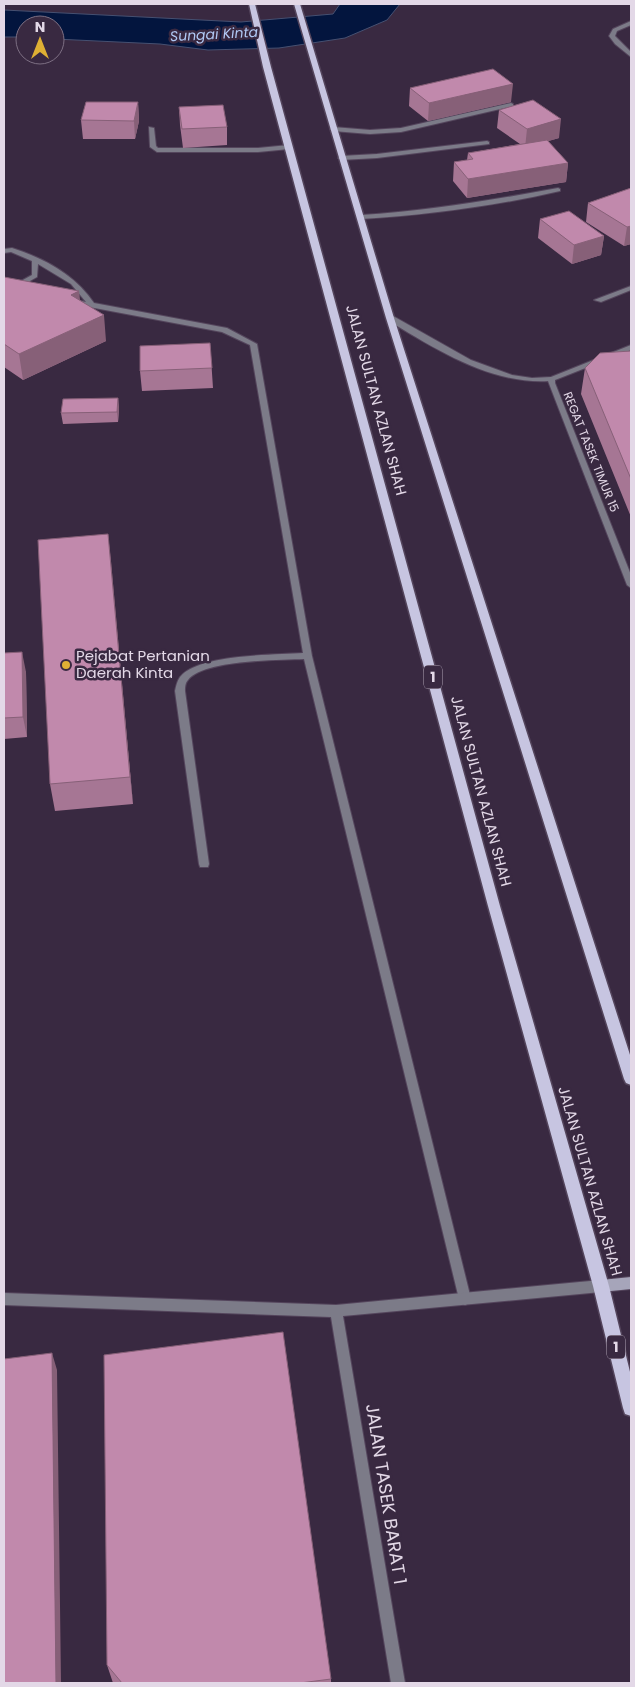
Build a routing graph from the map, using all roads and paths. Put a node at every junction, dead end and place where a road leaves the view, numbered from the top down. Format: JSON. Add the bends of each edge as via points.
{"nodes":[{"id":1,"x":252,"y":4,"type":"edge"},
{"id":2,"x":297,"y":4,"type":"edge"},
{"id":3,"x":631,"y":23,"type":"edge"},
{"id":4,"x":631,"y":55,"type":"edge"},
{"id":5,"x":511,"y":105,"type":"edge"},
{"id":6,"x":151,"y":128,"type":"dead end"},
{"id":7,"x":333,"y":129,"type":"junction"},
{"id":8,"x":487,"y":143,"type":"dead end"},
{"id":9,"x":289,"y":147,"type":"junction"},
{"id":10,"x":342,"y":158,"type":"junction"},
{"id":11,"x":558,"y":190,"type":"dead end"},
{"id":12,"x":361,"y":217,"type":"junction"},
{"id":13,"x":4,"y":251,"type":"edge"},
{"id":14,"x":34,"y":260,"type":"junction"},
{"id":15,"x":631,"y":288,"type":"edge"},
{"id":16,"x":12,"y":289,"type":"junction"},
{"id":17,"x":4,"y":290,"type":"edge"},
{"id":18,"x":22,"y":291,"type":"edge"},
{"id":19,"x":62,"y":299,"type":"edge"},
{"id":20,"x":598,"y":300,"type":"dead end"},
{"id":21,"x":91,"y":304,"type":"junction"},
{"id":22,"x":390,"y":318,"type":"junction"},
{"id":23,"x":631,"y":347,"type":"edge"},
{"id":24,"x":552,"y":379,"type":"junction"},
{"id":25,"x":631,"y":585,"type":"edge"},
{"id":26,"x":308,"y":656,"type":"junction"},
{"id":27,"x":204,"y":864,"type":"dead end"},
{"id":28,"x":631,"y":1080,"type":"edge"},
{"id":29,"x":631,"y":1283,"type":"edge"},
{"id":30,"x":601,"y":1286,"type":"junction"},
{"id":31,"x":4,"y":1299,"type":"edge"},
{"id":32,"x":465,"y":1299,"type":"junction"},
{"id":33,"x":336,"y":1311,"type":"junction"},
{"id":34,"x":631,"y":1408,"type":"edge"},
{"id":35,"x":398,"y":1683,"type":"edge"}],
"edges":[{"from":1,"to":9,"type":"main road","name":"JALAN SULTAN AZLAN SHAH","number":"1"},
{"from":2,"to":7,"type":"main road"},
{"from":3,"to":4,"type":"street","via":[[615,30],[612,36]]},
{"from":5,"to":7,"type":"street","via":[[401,130]]},
{"from":6,"to":9,"type":"street","via":[[153,147],[157,150]]},
{"from":7,"to":10,"type":"main road"},
{"from":8,"to":10,"type":"street"},
{"from":9,"to":30,"type":"main road","name":"JALAN SULTAN AZLAN SHAH","number":"1"},
{"from":10,"to":12,"type":"main road"},
{"from":11,"to":12,"type":"street","via":[[406,215]]},
{"from":12,"to":22,"type":"main road"},
{"from":13,"to":14,"type":"street","via":[[12,250]]},
{"from":14,"to":16,"type":"street","via":[[35,276]]},
{"from":14,"to":21,"type":"street","via":[[66,275]]},
{"from":15,"to":20,"type":"street"},
{"from":16,"to":17,"type":"street"},
{"from":16,"to":18,"type":"street"},
{"from":19,"to":21,"type":"street"},
{"from":21,"to":26,"type":"street","via":[[224,330],[253,344]]},
{"from":22,"to":24,"type":"street","via":[[436,345],[487,368],[524,379]]},
{"from":22,"to":28,"type":"main road"},
{"from":23,"to":24,"type":"street","name":"REGAT TASEK TIMUR 15"},
{"from":24,"to":25,"type":"street","name":"REGAT TASEK TIMUR 15"},
{"from":26,"to":27,"type":"street","via":[[220,662],[192,671],[182,679],[180,692]]},
{"from":26,"to":32,"type":"street"},
{"from":29,"to":30,"type":"street"},
{"from":30,"to":32,"type":"street"},
{"from":30,"to":34,"type":"main road","name":"JALAN SULTAN AZLAN SHAH","number":"1"},
{"from":31,"to":33,"type":"street"},
{"from":32,"to":33,"type":"street"},
{"from":33,"to":35,"type":"street","name":"JALAN TASEK BARAT 1"}]}
